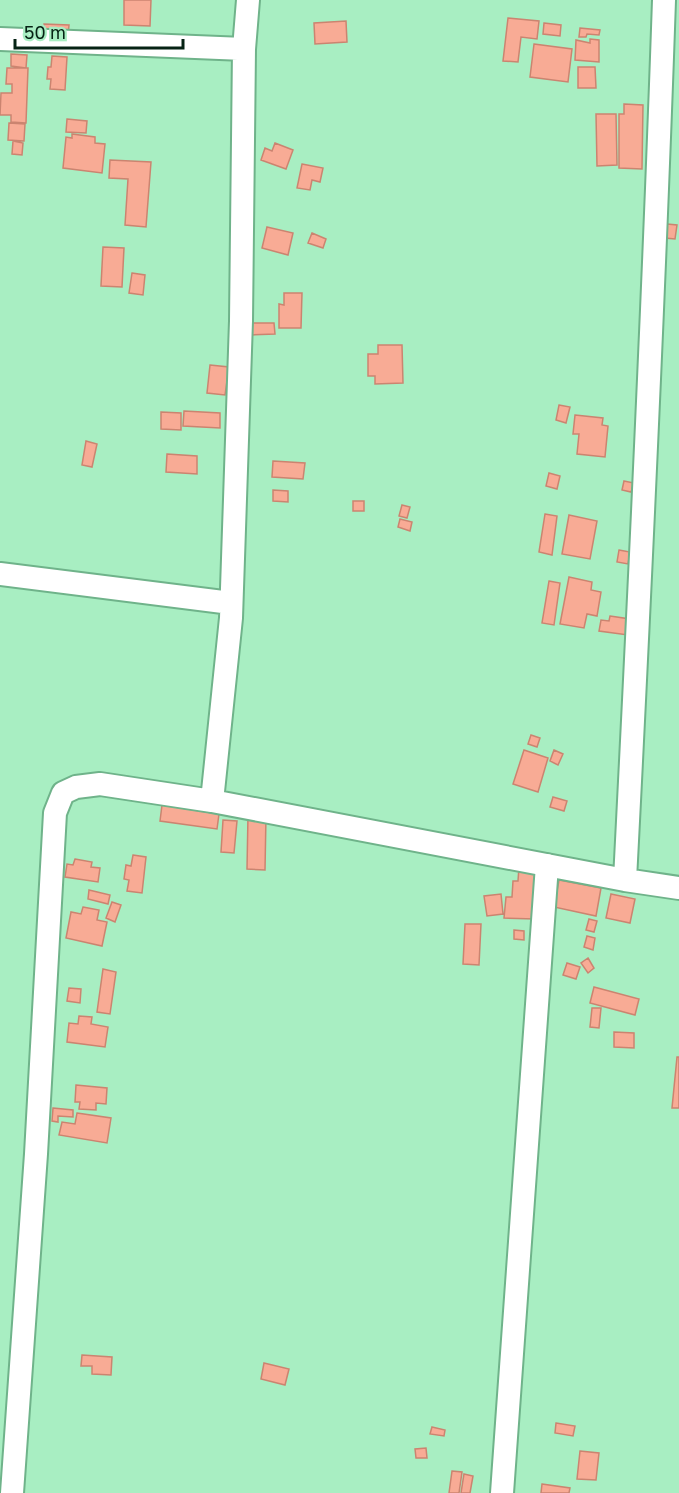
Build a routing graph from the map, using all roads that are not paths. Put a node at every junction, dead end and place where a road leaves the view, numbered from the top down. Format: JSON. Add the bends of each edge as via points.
{"nodes":[{"id":1,"x":248,"y":0,"type":"edge"},
{"id":2,"x":664,"y":0,"type":"edge"},
{"id":3,"x":0,"y":39,"type":"edge"},
{"id":4,"x":244,"y":49,"type":"junction"},
{"id":5,"x":0,"y":574,"type":"edge"},
{"id":6,"x":231,"y":603,"type":"junction"},
{"id":7,"x":212,"y":801,"type":"junction"},
{"id":8,"x":547,"y":865,"type":"junction"},
{"id":9,"x":625,"y":880,"type":"junction"},
{"id":10,"x":679,"y":888,"type":"edge"},
{"id":11,"x":12,"y":1493,"type":"edge"},
{"id":12,"x":502,"y":1493,"type":"edge"}],
"edges":[{"from":1,"to":4,"type":"street"},
{"from":2,"to":9,"type":"street"},
{"from":3,"to":4,"type":"street"},
{"from":4,"to":6,"type":"street","via":[[241,321]]},
{"from":5,"to":6,"type":"street"},
{"from":6,"to":7,"type":"street"},
{"from":7,"to":8,"type":"street"},
{"from":7,"to":11,"type":"street","via":[[100,784],[63,793],[55,813]]},
{"from":8,"to":9,"type":"street"},
{"from":8,"to":12,"type":"street"},
{"from":9,"to":10,"type":"street"}]}
